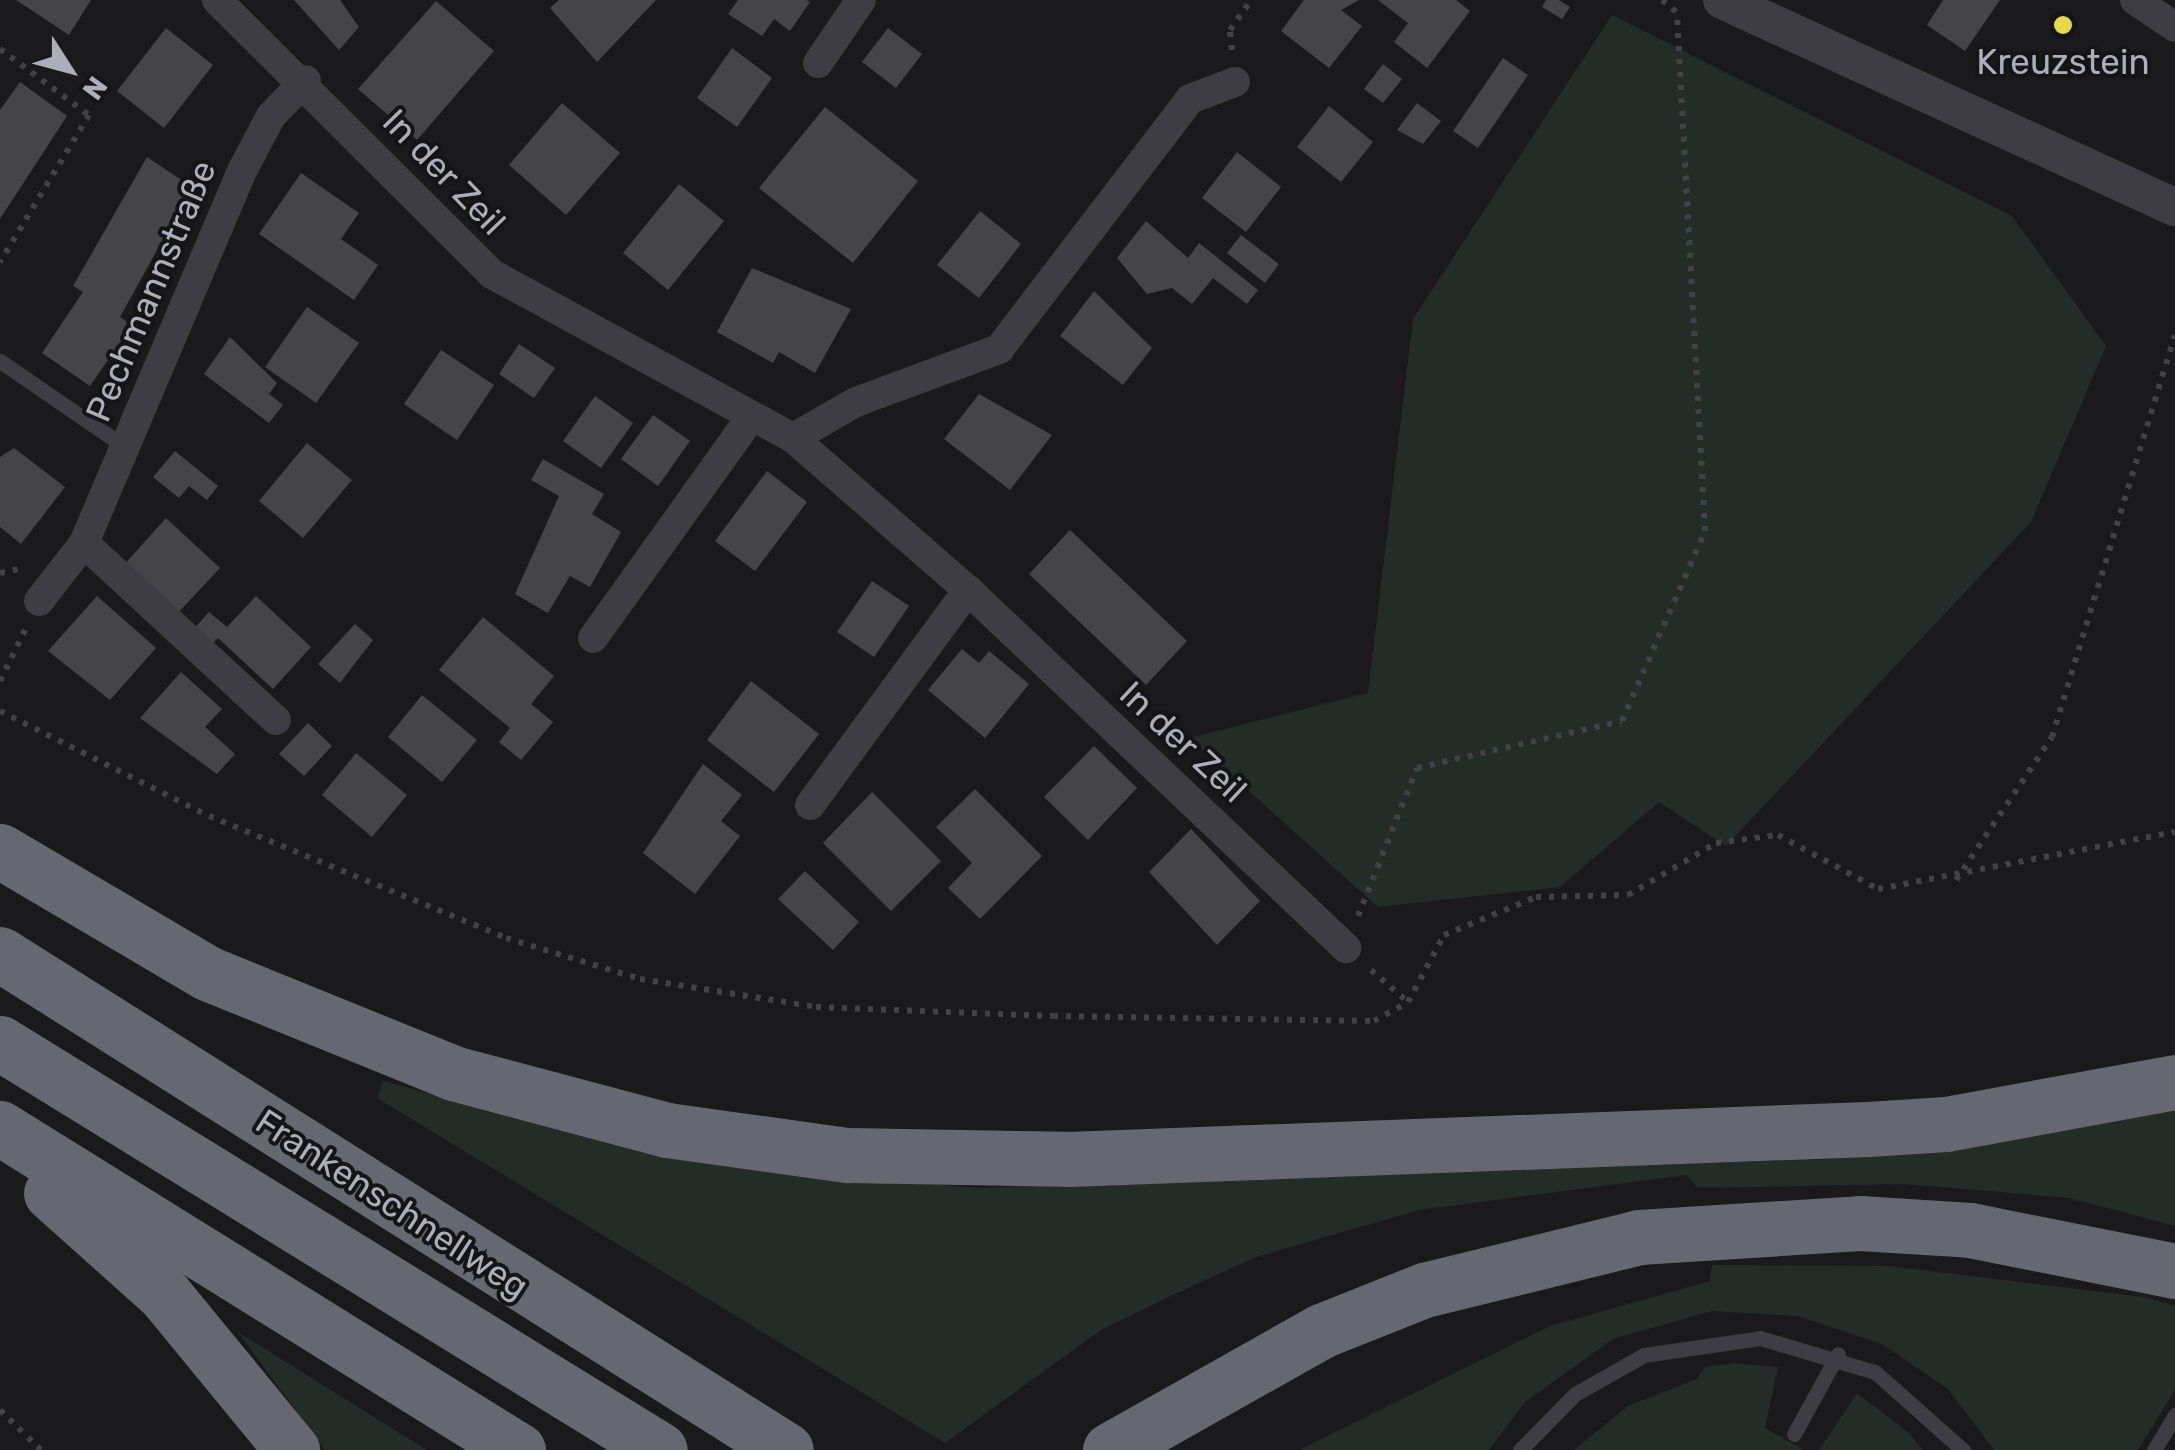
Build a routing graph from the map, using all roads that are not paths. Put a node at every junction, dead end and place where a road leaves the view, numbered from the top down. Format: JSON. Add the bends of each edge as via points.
{"nodes":[{"id":1,"x":217,"y":0,"type":"edge"},
{"id":2,"x":862,"y":0,"type":"edge"},
{"id":3,"x":1722,"y":0,"type":"edge"},
{"id":4,"x":2136,"y":0,"type":"edge"},
{"id":5,"x":2175,"y":27,"type":"edge"},
{"id":6,"x":818,"y":63,"type":"dead end"},
{"id":7,"x":306,"y":80,"type":"junction"},
{"id":8,"x":1235,"y":82,"type":"road end"},
{"id":9,"x":2175,"y":207,"type":"edge"},
{"id":10,"x":0,"y":362,"type":"edge"},
{"id":11,"x":750,"y":416,"type":"junction"},
{"id":12,"x":793,"y":438,"type":"junction"},
{"id":13,"x":125,"y":447,"type":"junction"},
{"id":14,"x":84,"y":543,"type":"junction"},
{"id":15,"x":968,"y":590,"type":"junction"},
{"id":16,"x":39,"y":601,"type":"road end"},
{"id":17,"x":593,"y":638,"type":"dead end"},
{"id":18,"x":276,"y":720,"type":"dead end"},
{"id":19,"x":810,"y":805,"type":"dead end"},
{"id":20,"x":0,"y":851,"type":"edge"},
{"id":21,"x":1346,"y":948,"type":"road end"},
{"id":22,"x":0,"y":954,"type":"edge"},
{"id":23,"x":0,"y":1043,"type":"edge"},
{"id":24,"x":2175,"y":1082,"type":"edge"},
{"id":25,"x":0,"y":1128,"type":"edge"},
{"id":26,"x":0,"y":1157,"type":"edge"},
{"id":27,"x":2175,"y":1271,"type":"edge"},
{"id":28,"x":1838,"y":1354,"type":"junction"},
{"id":29,"x":667,"y":1379,"type":"junction"},
{"id":30,"x":2175,"y":1415,"type":"edge"},
{"id":31,"x":1794,"y":1434,"type":"dead end"},
{"id":32,"x":292,"y":1450,"type":"edge"},
{"id":33,"x":518,"y":1450,"type":"edge"},
{"id":34,"x":660,"y":1450,"type":"edge"},
{"id":35,"x":786,"y":1450,"type":"edge"},
{"id":36,"x":825,"y":1450,"type":"edge"},
{"id":37,"x":1110,"y":1450,"type":"edge"},
{"id":38,"x":1520,"y":1450,"type":"edge"},
{"id":39,"x":1963,"y":1450,"type":"edge"},
{"id":40,"x":2154,"y":1450,"type":"edge"}],
"edges":[{"from":1,"to":7,"type":"street","name":"In der Zeil"},
{"from":2,"to":6,"type":"street"},
{"from":3,"to":9,"type":"street"},
{"from":4,"to":5,"type":"street"},
{"from":7,"to":11,"type":"street","name":"In der Zeil","via":[[438,229],[492,274]]},
{"from":7,"to":13,"type":"street","name":"Pechmannstraße","via":[[271,116],[243,170]]},
{"from":8,"to":12,"type":"street","via":[[1190,99],[999,349],[856,402]]},
{"from":10,"to":13,"type":"lane"},
{"from":11,"to":12,"type":"street","name":"In der Zeil"},
{"from":11,"to":17,"type":"street"},
{"from":12,"to":15,"type":"street","name":"In der Zeil"},
{"from":13,"to":14,"type":"street","name":"Pechmannstraße"},
{"from":14,"to":16,"type":"street","name":"Pechmannstraße"},
{"from":14,"to":18,"type":"street"},
{"from":15,"to":19,"type":"street"},
{"from":15,"to":21,"type":"street","name":"In der Zeil"},
{"from":20,"to":24,"type":"highway","via":[[207,973],[452,1073],[635,1124],[848,1155],[1068,1159],[1888,1128]]},
{"from":22,"to":29,"type":"highway","name":"Frankenschnellweg"},
{"from":23,"to":34,"type":"highway","name":"Frankenschnellweg"},
{"from":25,"to":33,"type":"highway"},
{"from":26,"to":32,"type":"highway","via":[[164,1294]]},
{"from":27,"to":37,"type":"highway","via":[[2061,1244],[1896,1225],[1639,1237],[1424,1290],[1321,1330]]},
{"from":28,"to":31,"type":"lane"},
{"from":28,"to":38,"type":"lane","via":[[1760,1338],[1681,1344],[1608,1372]]},
{"from":28,"to":39,"type":"lane","via":[[1910,1394]]},
{"from":29,"to":35,"type":"highway","name":"Frankenschnellweg"},
{"from":29,"to":36,"type":"highway"},
{"from":30,"to":40,"type":"lane"}]}
